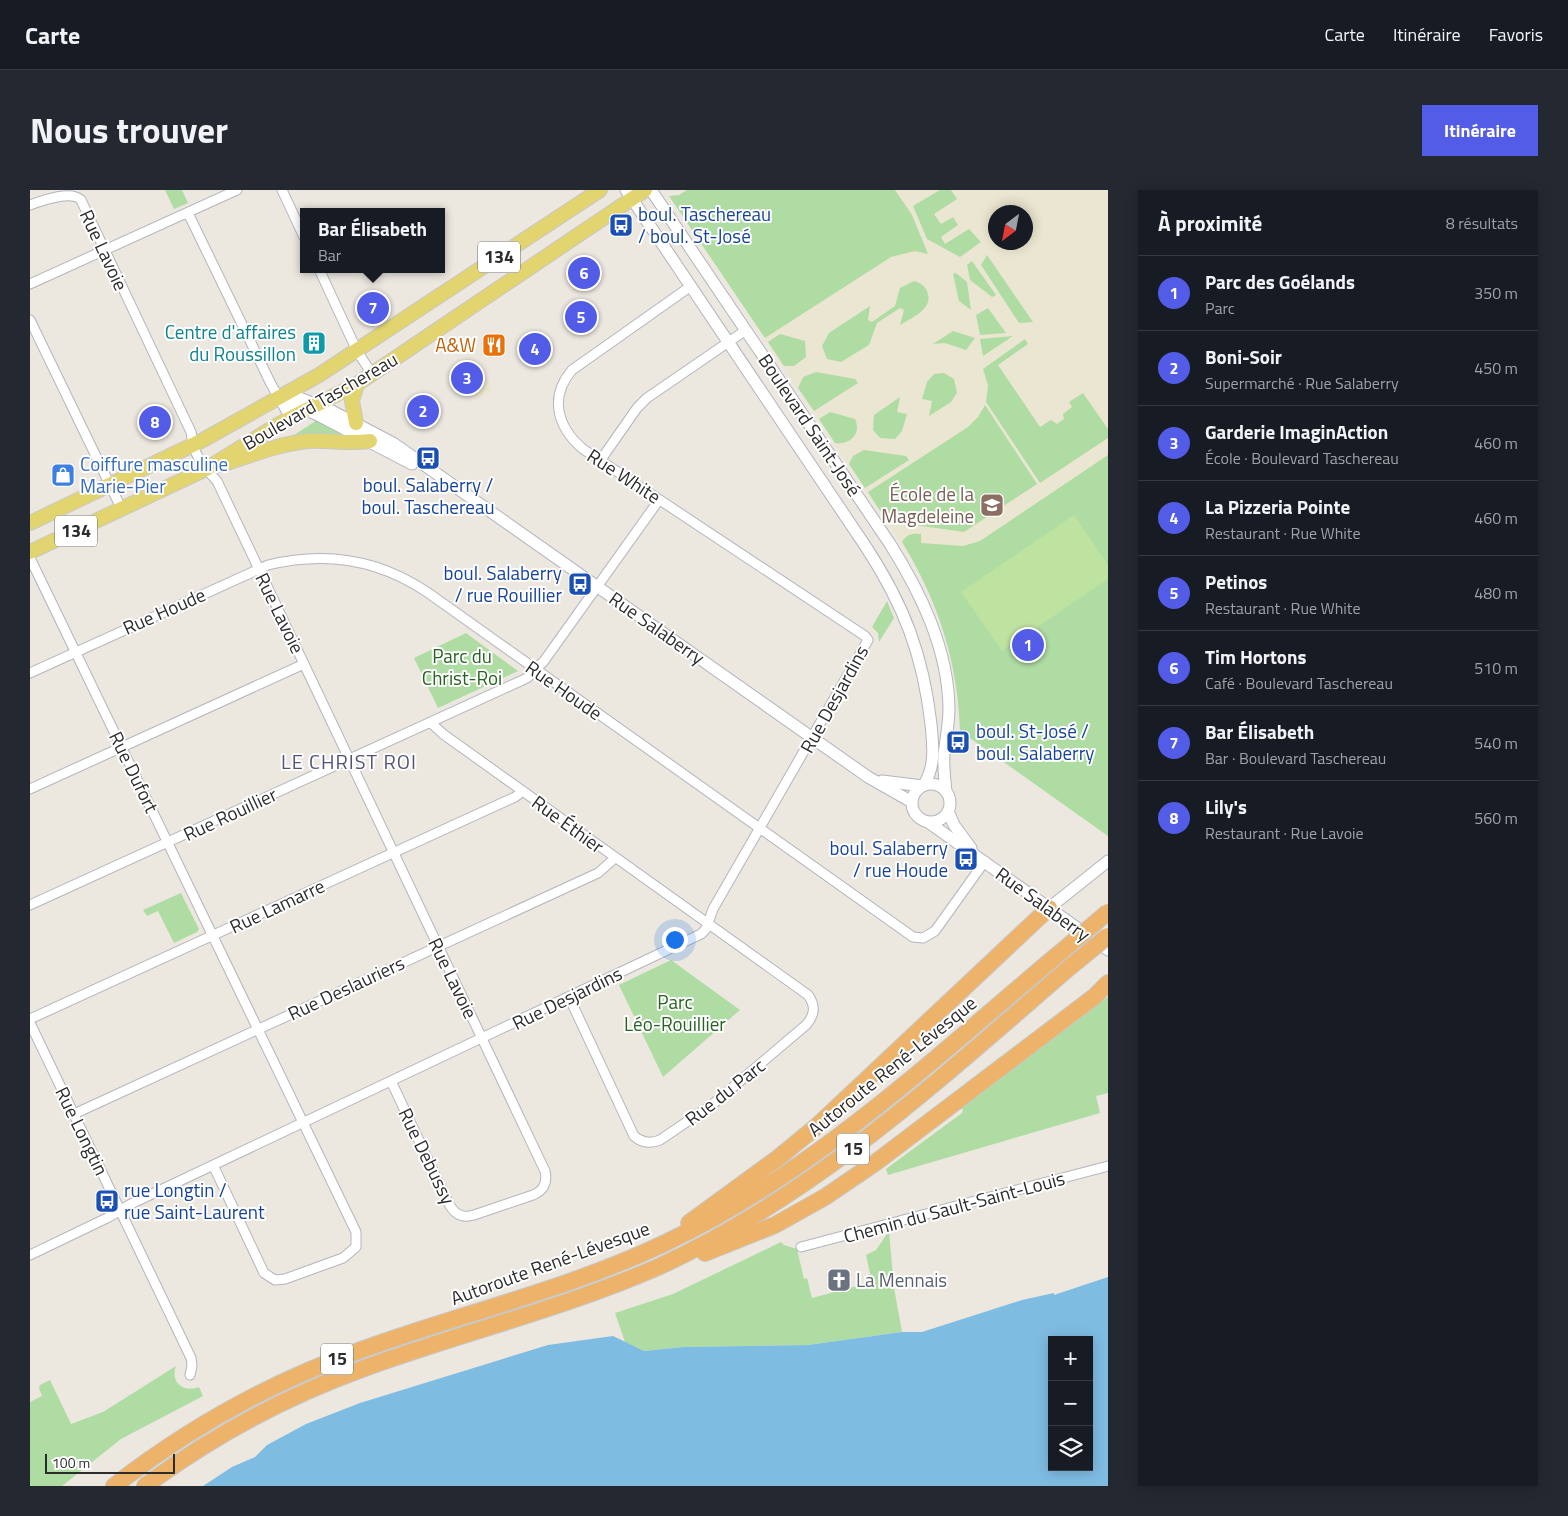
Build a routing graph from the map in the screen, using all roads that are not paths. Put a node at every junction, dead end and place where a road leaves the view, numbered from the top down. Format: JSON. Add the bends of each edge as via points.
{"nodes":[{"id":1,"x":237,"y":190,"type":"edge"},
{"id":2,"x":282,"y":190,"type":"edge"},
{"id":3,"x":600,"y":190,"type":"edge"},
{"id":4,"x":645,"y":190,"type":"edge"},
{"id":5,"x":651,"y":190,"type":"edge"},
{"id":6,"x":630,"y":195,"type":"edge"},
{"id":7,"x":30,"y":205,"type":"edge"},
{"id":8,"x":188,"y":213,"type":"junction"},
{"id":9,"x":300,"y":228,"type":"edge"},
{"id":10,"x":104,"y":250,"type":"junction"},
{"id":11,"x":321,"y":273,"type":"edge"},
{"id":12,"x":30,"y":284,"type":"edge"},
{"id":13,"x":691,"y":286,"type":"junction"},
{"id":14,"x":30,"y":320,"type":"edge"},
{"id":15,"x":746,"y":330,"type":"junction"},
{"id":16,"x":729,"y":342,"type":"junction"},
{"id":17,"x":358,"y":351,"type":"junction"},
{"id":18,"x":372,"y":374,"type":"junction"},
{"id":19,"x":357,"y":384,"type":"junction"},
{"id":20,"x":279,"y":392,"type":"junction"},
{"id":21,"x":311,"y":407,"type":"junction"},
{"id":22,"x":290,"y":418,"type":"junction"},
{"id":23,"x":356,"y":423,"type":"junction"},
{"id":24,"x":370,"y":441,"type":"junction"},
{"id":25,"x":193,"y":445,"type":"junction"},
{"id":26,"x":600,"y":461,"type":"junction"},
{"id":27,"x":206,"y":469,"type":"junction"},
{"id":28,"x":444,"y":481,"type":"junction"},
{"id":29,"x":110,"y":485,"type":"junction"},
{"id":30,"x":659,"y":500,"type":"junction"},
{"id":31,"x":122,"y":510,"type":"junction"},
{"id":32,"x":30,"y":523,"type":"edge"},
{"id":33,"x":30,"y":552,"type":"edge"},
{"id":34,"x":30,"y":558,"type":"edge"},
{"id":35,"x":258,"y":569,"type":"junction"},
{"id":36,"x":598,"y":586,"type":"junction"},
{"id":37,"x":862,"y":635,"type":"joint"},
{"id":38,"x":76,"y":651,"type":"junction"},
{"id":39,"x":304,"y":664,"type":"junction"},
{"id":40,"x":536,"y":670,"type":"junction"},
{"id":41,"x":30,"y":673,"type":"edge"},
{"id":42,"x":430,"y":722,"type":"junction"},
{"id":43,"x":812,"y":738,"type":"junction"},
{"id":44,"x":122,"y":747,"type":"junction"},
{"id":45,"x":350,"y":759,"type":"junction"},
{"id":46,"x":868,"y":778,"type":"junction"},
{"id":47,"x":923,"y":786,"type":"junction"},
{"id":48,"x":30,"y":789,"type":"edge"},
{"id":49,"x":522,"y":791,"type":"junction"},
{"id":50,"x":946,"y":792,"type":"junction"},
{"id":51,"x":912,"y":802,"type":"junction"},
{"id":52,"x":948,"y":811,"type":"junction"},
{"id":53,"x":928,"y":822,"type":"junction"},
{"id":54,"x":759,"y":829,"type":"junction"},
{"id":55,"x":168,"y":842,"type":"junction"},
{"id":56,"x":393,"y":853,"type":"junction"},
{"id":57,"x":615,"y":858,"type":"junction"},
{"id":58,"x":982,"y":859,"type":"junction"},
{"id":59,"x":1108,"y":861,"type":"edge"},
{"id":60,"x":30,"y":905,"type":"edge"},
{"id":61,"x":1049,"y":908,"type":"junction"},
{"id":62,"x":1108,"y":912,"type":"edge"},
{"id":63,"x":708,"y":923,"type":"junction"},
{"id":64,"x":213,"y":935,"type":"junction"},
{"id":65,"x":1108,"y":936,"type":"edge"},
{"id":66,"x":438,"y":946,"type":"junction"},
{"id":67,"x":1108,"y":950,"type":"edge"},
{"id":68,"x":1108,"y":983,"type":"edge"},
{"id":69,"x":1101,"y":995,"type":"edge"},
{"id":70,"x":569,"y":997,"type":"junction"},
{"id":71,"x":30,"y":1019,"type":"edge"},
{"id":72,"x":30,"y":1023,"type":"edge"},
{"id":73,"x":257,"y":1029,"type":"junction"},
{"id":74,"x":482,"y":1038,"type":"junction"},
{"id":75,"x":391,"y":1081,"type":"junction"},
{"id":76,"x":74,"y":1114,"type":"junction"},
{"id":77,"x":304,"y":1122,"type":"junction"},
{"id":78,"x":213,"y":1165,"type":"junction"},
{"id":79,"x":1108,"y":1166,"type":"edge"},
{"id":80,"x":120,"y":1209,"type":"junction"},
{"id":81,"x":801,"y":1247,"type":"dead end"},
{"id":82,"x":650,"y":1250,"type":"junction"},
{"id":83,"x":30,"y":1255,"type":"edge"},
{"id":84,"x":608,"y":1287,"type":"junction"},
{"id":85,"x":190,"y":1375,"type":"dead end"},
{"id":86,"x":114,"y":1486,"type":"edge"},
{"id":87,"x":145,"y":1486,"type":"edge"}],
"edges":[{"from":1,"to":8,"type":"street"},
{"from":2,"to":9,"type":"street"},
{"from":3,"to":17,"type":"main road","name":"Boulevard Taschereau","number":"134"},
{"from":4,"to":6,"type":"main road","name":"Boulevard Taschereau","number":"134"},
{"from":5,"to":15,"type":"street","name":"Boulevard Saint-José"},
{"from":6,"to":13,"type":"street","name":"Boulevard Saint-José"},
{"from":6,"to":18,"type":"main road","name":"Boulevard Taschereau","number":"134"},
{"from":7,"to":10,"type":"street","name":"Rue Lavoie","via":[[73,192],[81,200]]},
{"from":8,"to":10,"type":"street"},
{"from":8,"to":20,"type":"street"},
{"from":10,"to":12,"type":"street"},
{"from":10,"to":25,"type":"street","name":"Rue Lavoie","via":[[191,432]]},
{"from":11,"to":17,"type":"street"},
{"from":13,"to":16,"type":"street","name":"Boulevard Saint-José"},
{"from":13,"to":26,"type":"street","name":"Rue White","via":[[581,362],[564,381],[558,402],[561,422],[572,440]]},
{"from":14,"to":29,"type":"street"},
{"from":15,"to":16,"type":"street"},
{"from":15,"to":50,"type":"street","name":"Boulevard Saint-José","via":[[890,544],[923,603],[941,655],[948,690],[944,762]]},
{"from":16,"to":26,"type":"street","via":[[641,403]]},
{"from":16,"to":47,"type":"street","name":"Boulevard Saint-José","via":[[871,554],[903,610],[922,666],[930,710],[933,763]]},
{"from":17,"to":18,"type":"street"},
{"from":17,"to":20,"type":"main road","name":"Boulevard Taschereau","number":"134"},
{"from":18,"to":19,"type":"main road","name":"Boulevard Taschereau","number":"134"},
{"from":19,"to":21,"type":"main road","name":"Boulevard Taschereau","number":"134"},
{"from":19,"to":23,"type":"main road","via":[[352,401]]},
{"from":20,"to":21,"type":"street","name":"Rue Salaberry"},
{"from":20,"to":22,"type":"street"},
{"from":20,"to":25,"type":"main road","name":"Boulevard Taschereau","number":"134"},
{"from":21,"to":22,"type":"main road","name":"Boulevard Taschereau","number":"134"},
{"from":21,"to":23,"type":"street","name":"Rue Salaberry"},
{"from":21,"to":24,"type":"street","name":"Rue Salaberry"},
{"from":22,"to":27,"type":"main road","name":"Boulevard Taschereau","number":"134"},
{"from":23,"to":28,"type":"street","name":"Rue Salaberry","via":[[393,443]]},
{"from":24,"to":27,"type":"main road","via":[[352,444],[296,443]]},
{"from":24,"to":28,"type":"street","name":"Rue Salaberry"},
{"from":25,"to":27,"type":"street","name":"Rue Lavoie","via":[[198,460]]},
{"from":25,"to":29,"type":"main road","name":"Boulevard Taschereau","number":"134"},
{"from":26,"to":30,"type":"street","name":"Rue White"},
{"from":27,"to":31,"type":"main road","name":"Boulevard Taschereau","number":"134"},
{"from":27,"to":35,"type":"street","name":"Rue Lavoie","via":[[217,481]]},
{"from":28,"to":36,"type":"street","name":"Rue Salaberry"},
{"from":29,"to":31,"type":"street"},
{"from":29,"to":32,"type":"main road","name":"Boulevard Taschereau","number":"134"},
{"from":30,"to":36,"type":"street","name":"Rue Rouillier"},
{"from":30,"to":37,"type":"street","name":"Rue White"},
{"from":31,"to":33,"type":"main road","name":"Boulevard Taschereau","number":"134"},
{"from":34,"to":38,"type":"street","name":"Rue Dufort"},
{"from":35,"to":38,"type":"street","name":"Rue Houde"},
{"from":35,"to":39,"type":"street","name":"Rue Lavoie"},
{"from":35,"to":40,"type":"street","name":"Rue Houde","via":[[288,560],[317,557],[340,558],[377,567],[415,584]]},
{"from":36,"to":40,"type":"street","name":"Rue Rouillier"},
{"from":36,"to":43,"type":"street","name":"Rue Salaberry"},
{"from":37,"to":43,"type":"street","name":"Rue Desjardins","via":[[867,638],[867,643]]},
{"from":38,"to":41,"type":"street","name":"Rue Houde"},
{"from":38,"to":44,"type":"street","name":"Rue Dufort"},
{"from":39,"to":44,"type":"street"},
{"from":39,"to":45,"type":"street","name":"Rue Lavoie"},
{"from":40,"to":42,"type":"street","name":"Rue Rouillier","via":[[524,680]]},
{"from":40,"to":54,"type":"street","name":"Rue Houde"},
{"from":42,"to":45,"type":"street","name":"Rue Rouillier"},
{"from":42,"to":49,"type":"street","name":"Rue Éthier"},
{"from":43,"to":46,"type":"street","name":"Rue Salaberry"},
{"from":43,"to":54,"type":"street","name":"Rue Desjardins"},
{"from":44,"to":48,"type":"street"},
{"from":44,"to":55,"type":"street","name":"Rue Dufort"},
{"from":45,"to":55,"type":"street","name":"Rue Rouillier"},
{"from":45,"to":56,"type":"street","name":"Rue Lavoie"},
{"from":46,"to":47,"type":"street","name":"Rue Salaberry"},
{"from":46,"to":51,"type":"street","name":"Rue Salaberry"},
{"from":47,"to":50,"type":"street","via":[[937,786]]},
{"from":47,"to":51,"type":"street","via":[[915,792]]},
{"from":49,"to":56,"type":"street","name":"Rue Lamarre"},
{"from":49,"to":57,"type":"street","name":"Rue Éthier"},
{"from":50,"to":52,"type":"street"},
{"from":51,"to":53,"type":"street","via":[[916,815]]},
{"from":52,"to":53,"type":"street","via":[[938,820]]},
{"from":52,"to":58,"type":"street","name":"Rue Salaberry","via":[[957,830]]},
{"from":53,"to":58,"type":"street","name":"Rue Salaberry"},
{"from":54,"to":58,"type":"street","name":"Rue Houde","via":[[917,939],[935,931]]},
{"from":54,"to":63,"type":"street","name":"Rue Desjardins"},
{"from":55,"to":60,"type":"street","name":"Rue Rouillier"},
{"from":55,"to":64,"type":"street","name":"Rue Dufort"},
{"from":56,"to":64,"type":"street","name":"Rue Lamarre"},
{"from":56,"to":66,"type":"street","name":"Rue Lavoie"},
{"from":57,"to":63,"type":"street","name":"Rue Éthier"},
{"from":57,"to":66,"type":"street","name":"Rue Deslauriers","via":[[598,873]]},
{"from":58,"to":61,"type":"street","name":"Rue Salaberry"},
{"from":59,"to":61,"type":"street"},
{"from":61,"to":67,"type":"street","name":"Rue Salaberry"},
{"from":61,"to":82,"type":"highway","via":[[799,1142]]},
{"from":62,"to":82,"type":"highway","name":"Autoroute René-Lévesque","number":"15","bridge":true,"via":[[855,1124],[802,1164],[724,1213]]},
{"from":63,"to":70,"type":"street","name":"Rue Desjardins","via":[[700,934]]},
{"from":63,"to":70,"type":"street","name":"Rue du Parc","via":[[808,995],[814,1011],[806,1025],[760,1066],[706,1110],[660,1140],[646,1142],[634,1136]]},
{"from":64,"to":71,"type":"street","name":"Rue Lamarre"},
{"from":64,"to":73,"type":"street","name":"Rue Dufort"},
{"from":65,"to":84,"type":"highway","name":"Autoroute René-Lévesque","number":"15","bridge":true,"via":[[874,1132],[811,1180],[713,1240]]},
{"from":66,"to":73,"type":"street","name":"Rue Deslauriers"},
{"from":66,"to":74,"type":"street","name":"Rue Lavoie"},
{"from":68,"to":69,"type":"highway"},
{"from":69,"to":84,"type":"highway","via":[[816,1203],[744,1239]]},
{"from":70,"to":74,"type":"street","name":"Rue Desjardins"},
{"from":72,"to":76,"type":"street","name":"Rue Longtin"},
{"from":73,"to":76,"type":"street","name":"Rue Deslauriers"},
{"from":73,"to":77,"type":"street","name":"Rue Dufort"},
{"from":74,"to":75,"type":"street","name":"Rue Desjardins"},
{"from":74,"to":75,"type":"street","name":"Rue Debussy","via":[[546,1174],[544,1187],[536,1194],[470,1216],[456,1214],[449,1206]]},
{"from":75,"to":77,"type":"street","name":"Rue Desjardins"},
{"from":76,"to":80,"type":"street","name":"Rue Longtin"},
{"from":77,"to":78,"type":"street","name":"Rue Desjardins"},
{"from":77,"to":78,"type":"street","name":"Rue Dufort","via":[[356,1232],[358,1242],[348,1256],[285,1279],[275,1280],[267,1276]]},
{"from":78,"to":80,"type":"street","name":"Rue Desjardins"},
{"from":79,"to":81,"type":"street","name":"Chemin du Sault-Saint-Louis"},
{"from":80,"to":83,"type":"street","name":"Rue Desjardins","via":[[108,1218]]},
{"from":80,"to":85,"type":"street","name":"Rue Longtin","via":[[191,1358]]},
{"from":82,"to":86,"type":"highway","name":"Autoroute René-Lévesque","number":"15","via":[[566,1282],[371,1346],[311,1370],[211,1421]]},
{"from":84,"to":87,"type":"highway","name":"Autoroute René-Lévesque","number":"15","via":[[394,1357],[322,1385],[216,1438]]}]}
